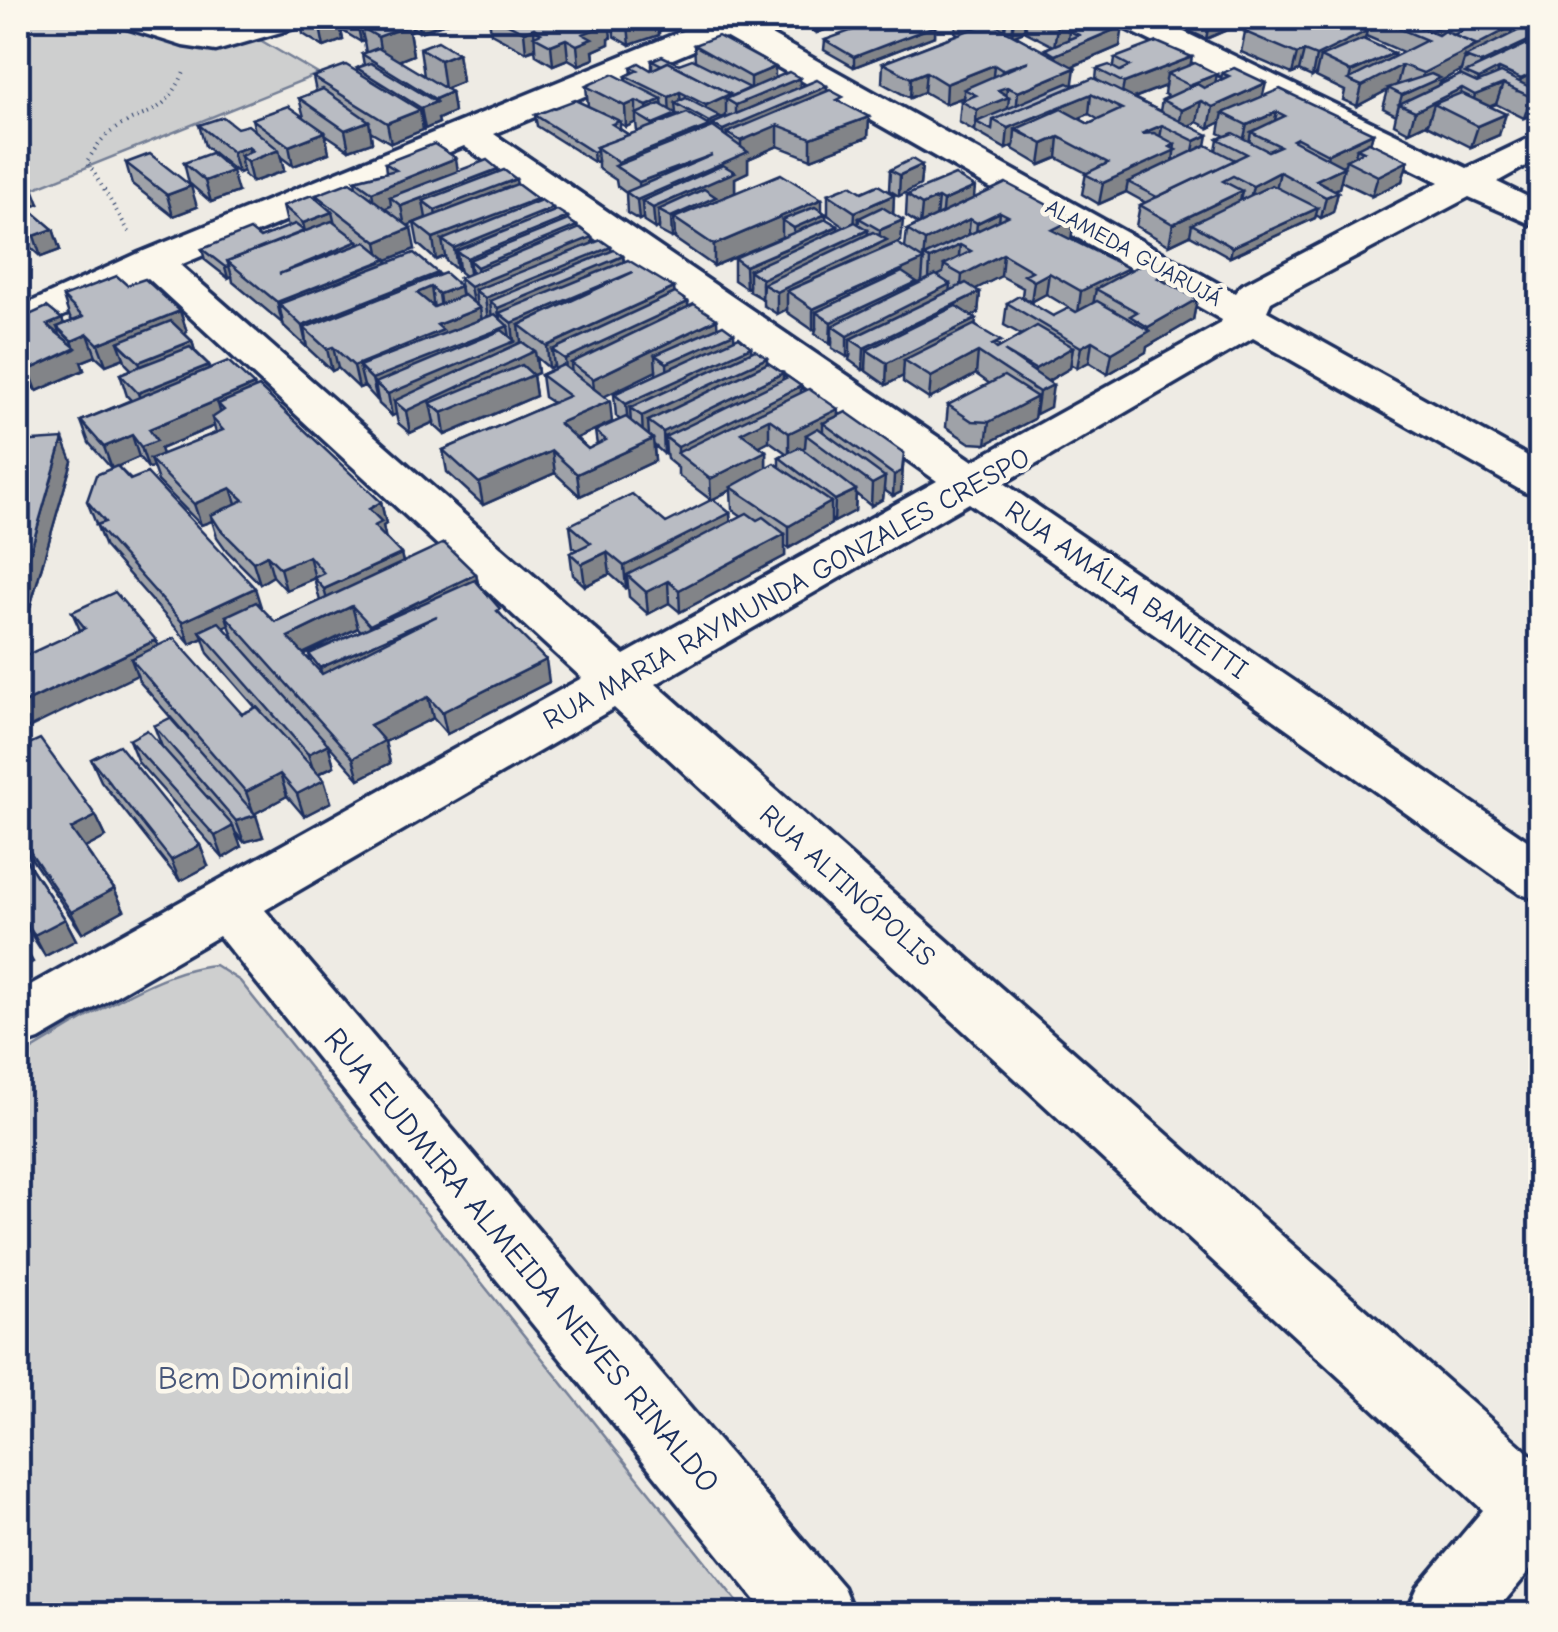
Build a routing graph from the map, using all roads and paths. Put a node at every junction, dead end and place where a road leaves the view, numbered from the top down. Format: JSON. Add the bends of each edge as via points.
{"nodes":[{"id":1,"x":129,"y":18,"type":"edge"},
{"id":2,"x":293,"y":18,"type":"edge"},
{"id":3,"x":1130,"y":18,"type":"edge"},
{"id":4,"x":1525,"y":18,"type":"edge"},
{"id":5,"x":734,"y":21,"type":"edge"},
{"id":6,"x":1540,"y":24,"type":"edge"},
{"id":7,"x":216,"y":41,"type":"junction"},
{"id":8,"x":466,"y":132,"type":"junction"},
{"id":9,"x":1540,"y":144,"type":"edge"},
{"id":10,"x":1470,"y":183,"type":"junction"},
{"id":11,"x":1540,"y":217,"type":"edge"},
{"id":12,"x":153,"y":261,"type":"junction"},
{"id":13,"x":1245,"y":314,"type":"junction"},
{"id":14,"x":18,"y":324,"type":"edge"},
{"id":15,"x":1540,"y":482,"type":"edge"},
{"id":16,"x":974,"y":483,"type":"junction"},
{"id":17,"x":621,"y":680,"type":"junction"},
{"id":18,"x":1540,"y":878,"type":"edge"},
{"id":19,"x":227,"y":905,"type":"junction"},
{"id":20,"x":18,"y":1022,"type":"edge"},
{"id":21,"x":1539,"y":1506,"type":"edge"},
{"id":22,"x":816,"y":1614,"type":"edge"},
{"id":23,"x":1445,"y":1614,"type":"edge"}],
"edges":[{"from":1,"to":7,"type":"street"},
{"from":2,"to":7,"type":"street"},
{"from":3,"to":10,"type":"street"},
{"from":4,"to":6,"type":"street"},
{"from":5,"to":8,"type":"street"},
{"from":5,"to":13,"type":"street","name":"ALAMEDA GUARUJÁ"},
{"from":7,"to":12,"type":"path","via":[[183,72],[160,109],[107,135],[87,162],[118,219]]},
{"from":8,"to":12,"type":"street"},
{"from":8,"to":16,"type":"street","name":"RUA AMÁLIA BANIETTI"},
{"from":9,"to":10,"type":"street","name":"RUA MARIA RAYMUNDA GONZALES CRESPO"},
{"from":10,"to":11,"type":"street"},
{"from":10,"to":13,"type":"street","name":"RUA MARIA RAYMUNDA GONZALES CRESPO","via":[[1254,295]]},
{"from":12,"to":14,"type":"street"},
{"from":12,"to":17,"type":"street","name":"RUA ALTINÓPOLIS"},
{"from":13,"to":15,"type":"street","name":"ALAMEDA GUARUJÁ"},
{"from":13,"to":16,"type":"street","name":"RUA MARIA RAYMUNDA GONZALES CRESPO","via":[[1238,332]]},
{"from":16,"to":17,"type":"street","name":"RUA MARIA RAYMUNDA GONZALES CRESPO"},
{"from":16,"to":18,"type":"street","name":"RUA AMÁLIA BANIETTI"},
{"from":17,"to":19,"type":"street","name":"RUA MARIA RAYMUNDA GONZALES CRESPO"},
{"from":17,"to":21,"type":"street","name":"RUA ALTINÓPOLIS"},
{"from":19,"to":20,"type":"street","name":"RUA MARIA RAYMUNDA GONZALES CRESPO"},
{"from":19,"to":22,"type":"street","name":"RUA EUDMIRA ALMEIDA NEVES RINALDO"},
{"from":21,"to":23,"type":"street"}]}
